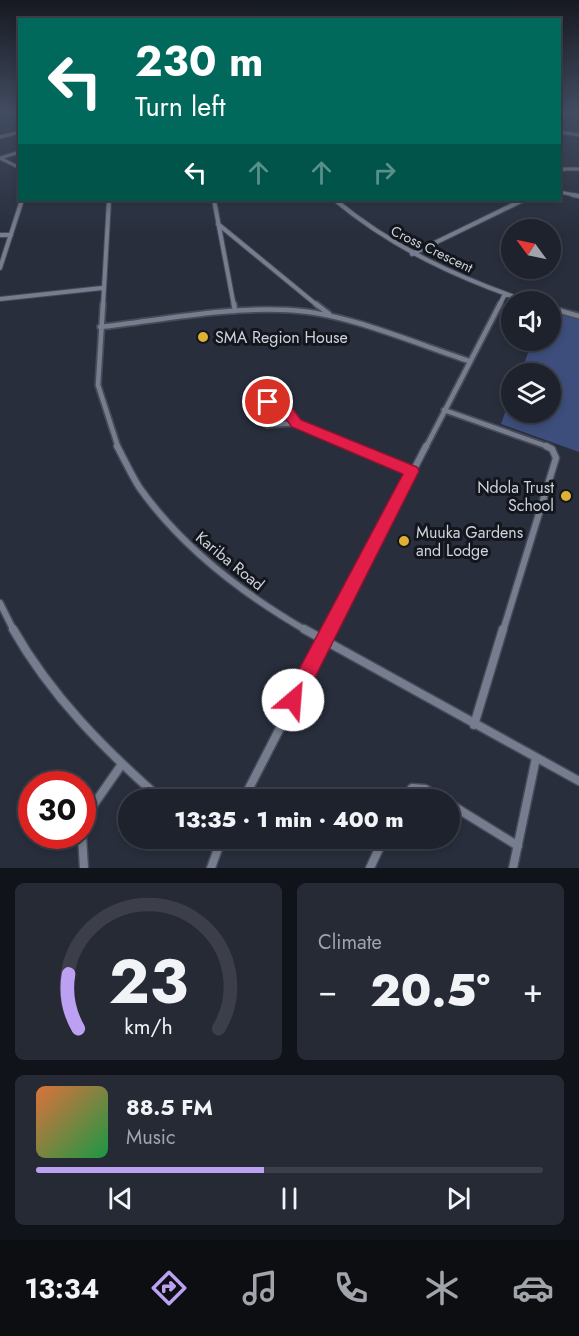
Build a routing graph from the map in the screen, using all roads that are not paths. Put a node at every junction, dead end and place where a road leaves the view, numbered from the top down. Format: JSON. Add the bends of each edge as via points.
{"nodes":[{"id":1,"x":18,"y":153,"type":"edge"},
{"id":2,"x":0,"y":158,"type":"edge"},
{"id":3,"x":18,"y":167,"type":"edge"},
{"id":4,"x":579,"y":169,"type":"edge"},
{"id":5,"x":561,"y":171,"type":"edge"},
{"id":6,"x":561,"y":192,"type":"edge"},
{"id":7,"x":579,"y":196,"type":"edge"},
{"id":8,"x":22,"y":201,"type":"edge"},
{"id":9,"x":109,"y":201,"type":"edge"},
{"id":10,"x":214,"y":201,"type":"edge"},
{"id":11,"x":336,"y":201,"type":"edge"},
{"id":12,"x":521,"y":201,"type":"edge"},
{"id":13,"x":218,"y":225,"type":"junction"},
{"id":14,"x":11,"y":235,"type":"junction"},
{"id":15,"x":0,"y":236,"type":"edge"},
{"id":16,"x":232,"y":238,"type":"junction"},
{"id":17,"x":221,"y":239,"type":"junction"},
{"id":18,"x":412,"y":254,"type":"junction"},
{"id":19,"x":0,"y":268,"type":"edge"},
{"id":20,"x":102,"y":288,"type":"junction"},
{"id":21,"x":501,"y":292,"type":"edge"},
{"id":22,"x":0,"y":299,"type":"edge"},
{"id":23,"x":501,"y":301,"type":"edge"},
{"id":24,"x":236,"y":311,"type":"junction"},
{"id":25,"x":561,"y":311,"type":"edge"},
{"id":26,"x":330,"y":316,"type":"junction"},
{"id":27,"x":579,"y":316,"type":"edge"},
{"id":28,"x":100,"y":327,"type":"junction"},
{"id":29,"x":469,"y":361,"type":"junction"},
{"id":30,"x":444,"y":410,"type":"junction"},
{"id":31,"x":296,"y":423,"type":"junction"},
{"id":32,"x":412,"y":471,"type":"junction"},
{"id":33,"x":0,"y":603,"type":"edge"},
{"id":34,"x":324,"y":641,"type":"junction"},
{"id":35,"x":474,"y":724,"type":"junction"},
{"id":36,"x":536,"y":758,"type":"junction"},
{"id":37,"x":122,"y":764,"type":"junction"},
{"id":38,"x":579,"y":782,"type":"edge"},
{"id":39,"x":150,"y":789,"type":"edge"},
{"id":40,"x":249,"y":789,"type":"edge"},
{"id":41,"x":96,"y":801,"type":"edge"},
{"id":42,"x":460,"y":810,"type":"edge"},
{"id":43,"x":518,"y":846,"type":"junction"},
{"id":44,"x":83,"y":849,"type":"edge"},
{"id":45,"x":218,"y":849,"type":"edge"},
{"id":46,"x":379,"y":849,"type":"edge"},
{"id":47,"x":84,"y":868,"type":"edge"},
{"id":48,"x":211,"y":868,"type":"edge"},
{"id":49,"x":370,"y":868,"type":"edge"},
{"id":50,"x":513,"y":868,"type":"edge"}],
"edges":[{"from":1,"to":2,"type":"street"},
{"from":2,"to":3,"type":"street"},
{"from":4,"to":5,"type":"street"},
{"from":6,"to":7,"type":"street"},
{"from":8,"to":14,"type":"street"},
{"from":9,"to":20,"type":"street","name":"Kariba Road"},
{"from":10,"to":13,"type":"street"},
{"from":11,"to":18,"type":"street","name":"Cross Crescent"},
{"from":12,"to":18,"type":"street"},
{"from":13,"to":16,"type":"street"},
{"from":13,"to":17,"type":"street"},
{"from":14,"to":15,"type":"street"},
{"from":14,"to":19,"type":"street"},
{"from":16,"to":17,"type":"street"},
{"from":16,"to":26,"type":"street"},
{"from":17,"to":24,"type":"street"},
{"from":18,"to":21,"type":"street","name":"Cross Crescent"},
{"from":20,"to":22,"type":"street"},
{"from":20,"to":28,"type":"street","name":"Kariba Road"},
{"from":23,"to":29,"type":"street"},
{"from":24,"to":26,"type":"street","via":[[280,309]]},
{"from":24,"to":28,"type":"street"},
{"from":25,"to":27,"type":"street"},
{"from":26,"to":29,"type":"street"},
{"from":28,"to":34,"type":"street","name":"Kariba Road","via":[[98,385],[104,414],[116,449],[135,482],[167,524],[224,578]]},
{"from":29,"to":30,"type":"street"},
{"from":30,"to":32,"type":"street"},
{"from":30,"to":35,"type":"street","via":[[544,445],[556,458]]},
{"from":31,"to":31,"type":"street","via":[[267,425],[256,418],[256,408],[268,402],[276,404],[289,411]]},
{"from":31,"to":32,"type":"street"},
{"from":32,"to":34,"type":"street"},
{"from":33,"to":37,"type":"street","via":[[22,646],[75,718]]},
{"from":34,"to":35,"type":"street","name":"Kariba Road"},
{"from":34,"to":40,"type":"street"},
{"from":35,"to":36,"type":"street","name":"Kariba Road"},
{"from":36,"to":38,"type":"street","name":"Kariba Road"},
{"from":36,"to":43,"type":"street"},
{"from":37,"to":39,"type":"street"},
{"from":37,"to":41,"type":"street"},
{"from":42,"to":43,"type":"street"},
{"from":43,"to":50,"type":"street"},
{"from":44,"to":47,"type":"street"},
{"from":45,"to":48,"type":"street"},
{"from":46,"to":49,"type":"street"}]}
